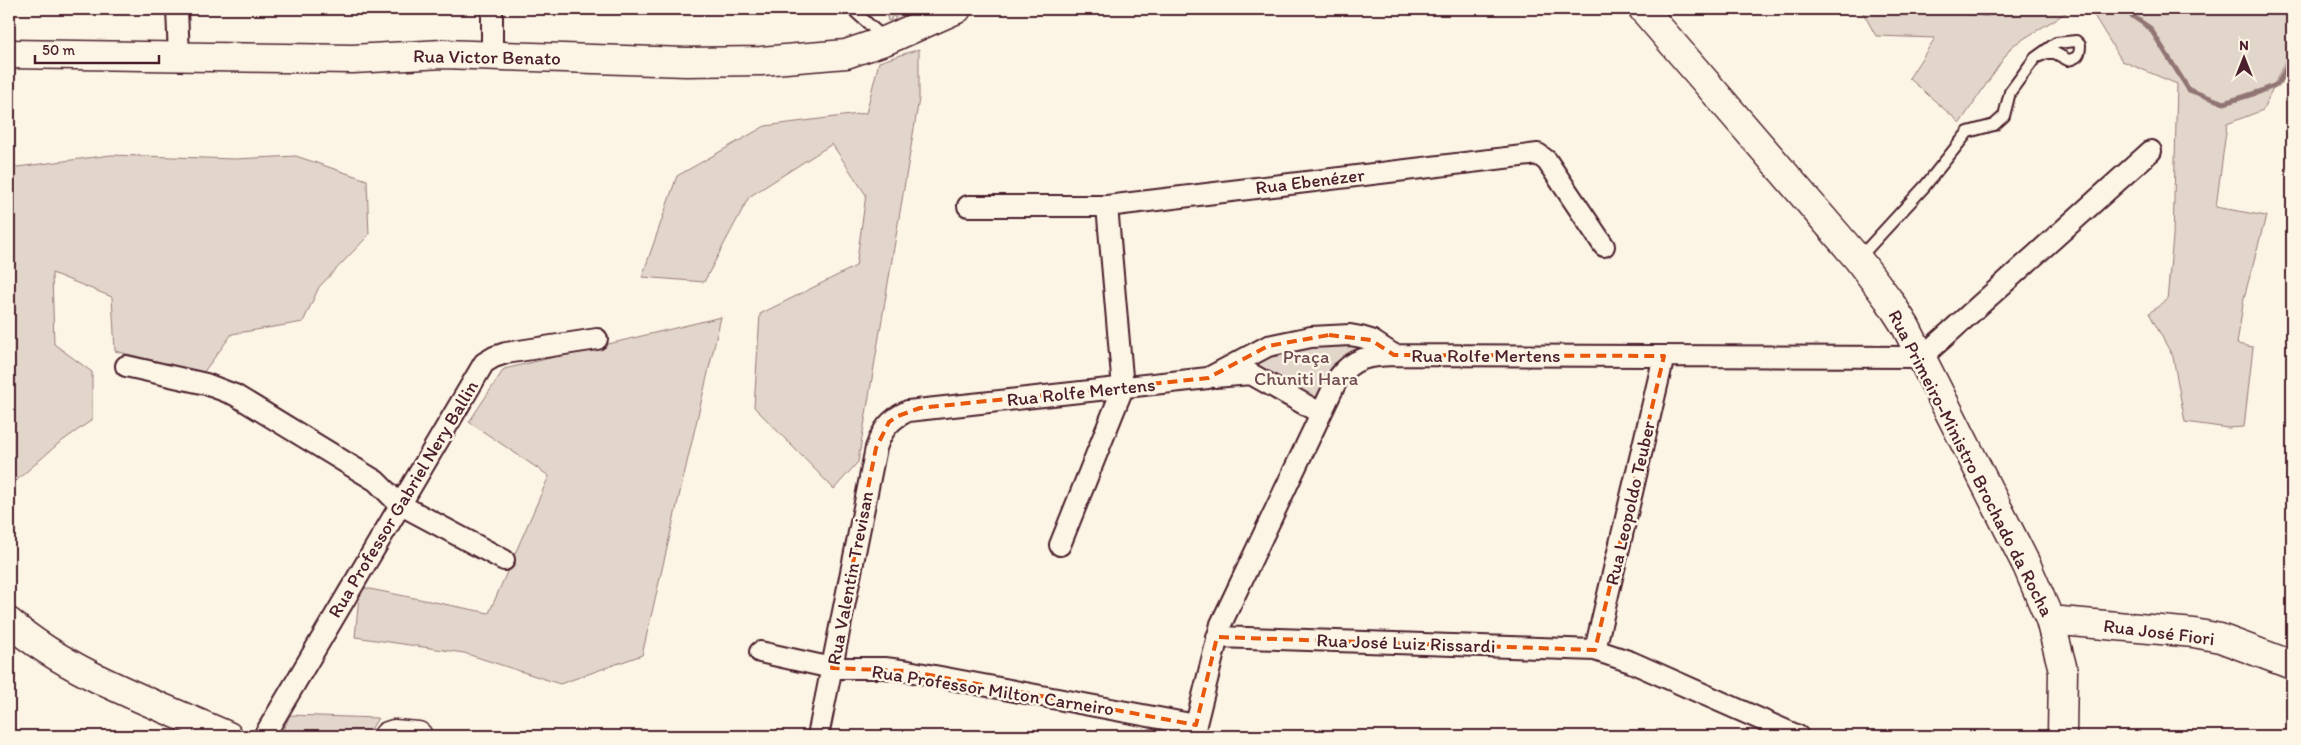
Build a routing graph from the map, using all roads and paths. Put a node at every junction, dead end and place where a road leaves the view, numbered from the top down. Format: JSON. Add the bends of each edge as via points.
{"nodes":[{"id":1,"x":177,"y":9,"type":"edge"},
{"id":2,"x":492,"y":9,"type":"edge"},
{"id":3,"x":852,"y":9,"type":"edge"},
{"id":4,"x":956,"y":9,"type":"edge"},
{"id":5,"x":1643,"y":9,"type":"edge"},
{"id":6,"x":887,"y":40,"type":"junction"},
{"id":7,"x":9,"y":54,"type":"edge"},
{"id":8,"x":492,"y":54,"type":"junction"},
{"id":9,"x":179,"y":57,"type":"junction"},
{"id":10,"x":2035,"y":58,"type":"dead end"},
{"id":11,"x":2151,"y":151,"type":"dead end"},
{"id":12,"x":968,"y":206,"type":"dead end"},
{"id":13,"x":1107,"y":206,"type":"junction"},
{"id":14,"x":1604,"y":246,"type":"dead end"},
{"id":15,"x":1858,"y":259,"type":"junction"},
{"id":16,"x":597,"y":339,"type":"dead end"},
{"id":17,"x":1394,"y":355,"type":"junction"},
{"id":18,"x":1664,"y":356,"type":"junction"},
{"id":19,"x":1922,"y":357,"type":"junction"},
{"id":20,"x":126,"y":366,"type":"dead end"},
{"id":21,"x":1208,"y":378,"type":"junction"},
{"id":22,"x":1123,"y":388,"type":"junction"},
{"id":23,"x":1320,"y":412,"type":"junction"},
{"id":24,"x":889,"y":422,"type":"joint"},
{"id":25,"x":399,"y":504,"type":"junction"},
{"id":26,"x":1060,"y":545,"type":"dead end"},
{"id":27,"x":504,"y":560,"type":"dead end"},
{"id":28,"x":2050,"y":620,"type":"junction"},
{"id":29,"x":9,"y":622,"type":"edge"},
{"id":30,"x":1218,"y":637,"type":"junction"},
{"id":31,"x":1595,"y":650,"type":"junction"},
{"id":32,"x":760,"y":652,"type":"dead end"},
{"id":33,"x":2292,"y":665,"type":"edge"},
{"id":34,"x":832,"y":668,"type":"junction"},
{"id":35,"x":1194,"y":730,"type":"edge"},
{"id":36,"x":228,"y":736,"type":"edge"},
{"id":37,"x":264,"y":736,"type":"edge"},
{"id":38,"x":388,"y":736,"type":"edge"},
{"id":39,"x":418,"y":736,"type":"edge"},
{"id":40,"x":818,"y":736,"type":"edge"},
{"id":41,"x":1798,"y":736,"type":"edge"},
{"id":42,"x":2062,"y":736,"type":"edge"}],
"edges":[{"from":1,"to":9,"type":"street"},
{"from":2,"to":8,"type":"street"},
{"from":3,"to":6,"type":"lane"},
{"from":4,"to":6,"type":"street","name":"Rua Victor Benato"},
{"from":5,"to":15,"type":"street","name":"Rua Primeiro-Ministro Brochado da Rocha"},
{"from":6,"to":8,"type":"street","name":"Rua Victor Benato","via":[[846,54],[761,61],[686,62]]},
{"from":7,"to":9,"type":"street","name":"Rua Victor Benato"},
{"from":8,"to":9,"type":"street","name":"Rua Victor Benato","via":[[353,59]]},
{"from":10,"to":15,"type":"lane","via":[[2010,92],[2004,116],[1994,125],[1968,132],[1925,186]]},
{"from":11,"to":19,"type":"street"},
{"from":12,"to":13,"type":"street","name":"Rua Ebenézer"},
{"from":13,"to":14,"type":"street","name":"Rua Ebenézer","via":[[1538,154],[1547,161]]},
{"from":13,"to":22,"type":"street"},
{"from":15,"to":19,"type":"street","name":"Rua Primeiro-Ministro Brochado da Rocha","via":[[1888,299]]},
{"from":16,"to":25,"type":"street","name":"Rua Professor Gabriel Nery Ballin","via":[[506,353],[484,363]]},
{"from":17,"to":18,"type":"street","name":"Rua Rolfe Mertens"},
{"from":17,"to":21,"type":"street","name":"Rua Rolfe Mertens","via":[[1361,337],[1311,337],[1268,346]]},
{"from":17,"to":23,"type":"street","via":[[1369,356],[1350,364],[1338,378]]},
{"from":18,"to":19,"type":"street","name":"Rua Rolfe Mertens"},
{"from":18,"to":31,"type":"street","name":"Rua Leopoldo Teuber"},
{"from":19,"to":28,"type":"street","name":"Rua Primeiro-Ministro Brochado da Rocha","via":[[2027,566]]},
{"from":20,"to":25,"type":"street","via":[[206,384],[235,395],[376,481]]},
{"from":21,"to":22,"type":"street","name":"Rua Rolfe Mertens"},
{"from":21,"to":23,"type":"street","via":[[1251,374]]},
{"from":22,"to":24,"type":"street","name":"Rua Rolfe Mertens","via":[[920,408]]},
{"from":22,"to":26,"type":"street"},
{"from":23,"to":30,"type":"street","via":[[1229,606]]},
{"from":24,"to":34,"type":"street","name":"Rua Valentin Trevisan","via":[[876,448]]},
{"from":25,"to":27,"type":"street"},
{"from":25,"to":37,"type":"street","name":"Rua Professor Gabriel Nery Ballin"},
{"from":28,"to":33,"type":"street","name":"Rua José Fiori","via":[[2203,635]]},
{"from":28,"to":42,"type":"street","name":"Rua Primeiro-Ministro Brochado da Rocha","via":[[2062,670]]},
{"from":29,"to":36,"type":"street","via":[[78,668]]},
{"from":30,"to":31,"type":"street","name":"Rua José Luiz Rissardi"},
{"from":30,"to":35,"type":"street"},
{"from":31,"to":41,"type":"street","name":"Rua José Luiz Rissardi","via":[[1631,662]]},
{"from":32,"to":34,"type":"street","name":"Rua Professor Milton Carneiro"},
{"from":34,"to":35,"type":"street","name":"Rua Professor Milton Carneiro","via":[[886,668]]},
{"from":34,"to":40,"type":"street","name":"Rua Valentin Trevisan"},
{"from":38,"to":39,"type":"street"}]}
